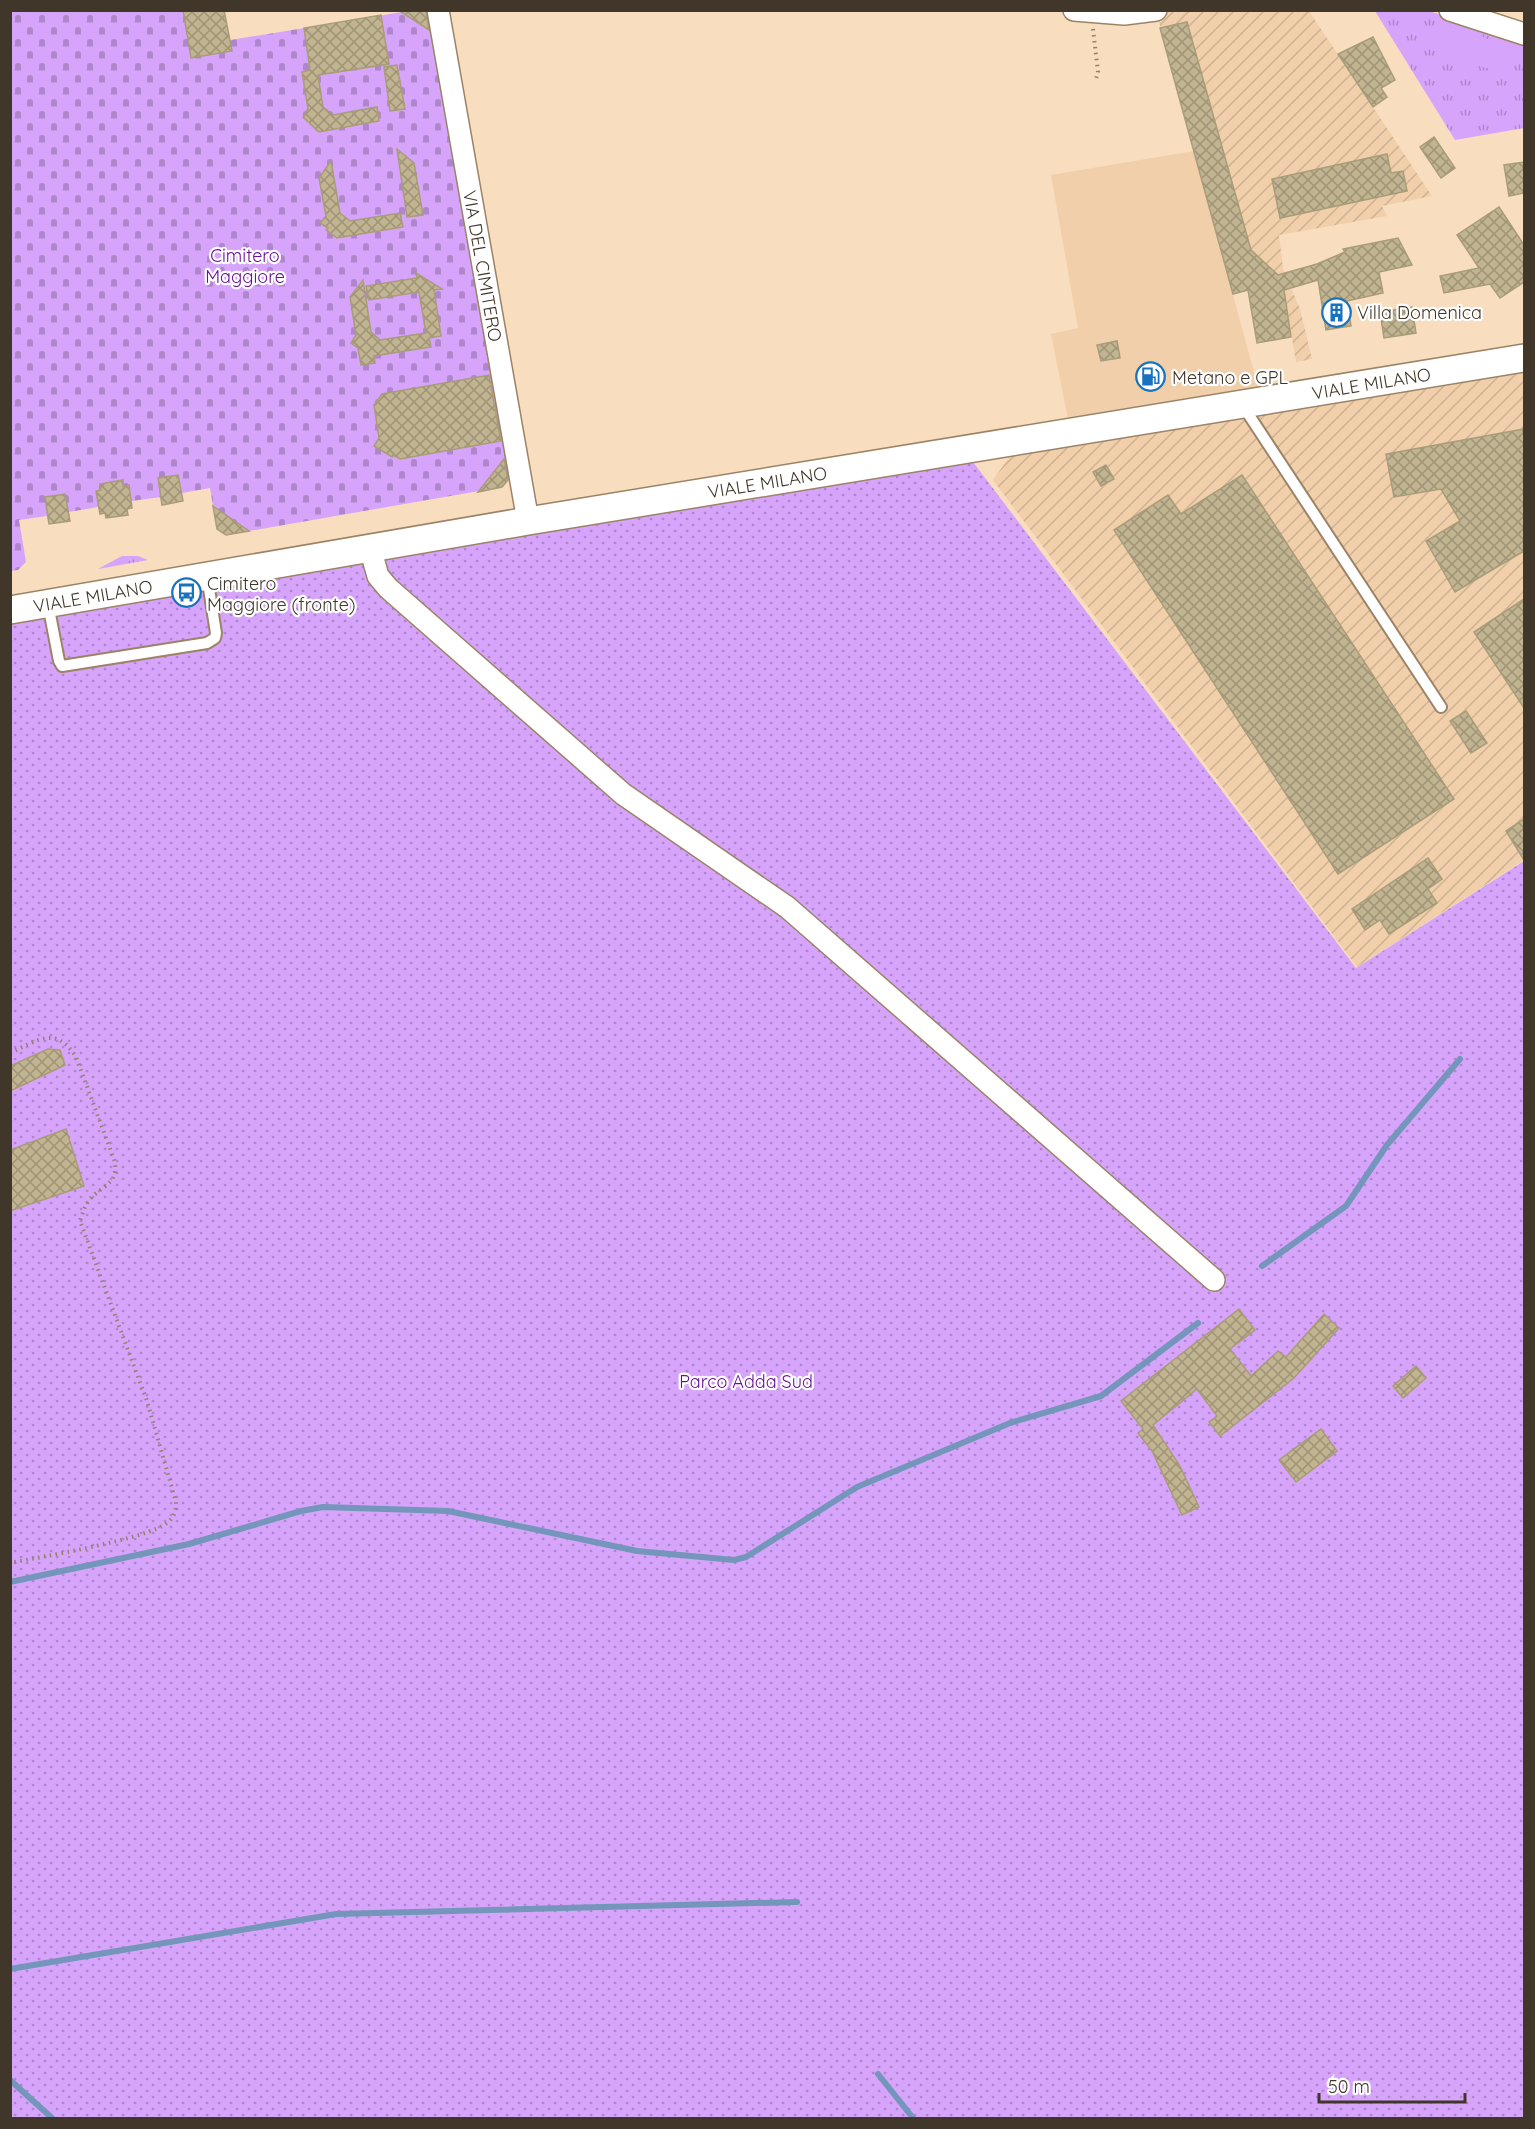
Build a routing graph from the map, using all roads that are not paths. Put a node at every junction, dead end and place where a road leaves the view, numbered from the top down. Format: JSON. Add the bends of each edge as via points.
{"nodes":[{"id":1,"x":438,"y":10,"type":"edge"},
{"id":2,"x":1156,"y":10,"type":"edge"},
{"id":3,"x":1450,"y":10,"type":"edge"},
{"id":4,"x":1084,"y":12,"type":"edge"},
{"id":5,"x":1524,"y":34,"type":"edge"},
{"id":6,"x":1524,"y":358,"type":"edge"},
{"id":7,"x":1242,"y":404,"type":"junction"},
{"id":8,"x":528,"y":521,"type":"junction"},
{"id":9,"x":370,"y":548,"type":"junction"},
{"id":10,"x":207,"y":576,"type":"junction"},
{"id":11,"x":48,"y":604,"type":"junction"},
{"id":12,"x":10,"y":610,"type":"edge"},
{"id":13,"x":1441,"y":707,"type":"dead end"},
{"id":14,"x":1214,"y":1280,"type":"dead end"}],
"edges":[{"from":1,"to":8,"type":"street","name":"VIA DEL CIMITERO"},
{"from":2,"to":4,"type":"street","via":[[1124,14]]},
{"from":3,"to":5,"type":"street"},
{"from":6,"to":7,"type":"street","name":"VIALE MILANO"},
{"from":7,"to":8,"type":"street","name":"VIALE MILANO"},
{"from":7,"to":13,"type":"lane"},
{"from":8,"to":9,"type":"street","name":"VIALE MILANO"},
{"from":9,"to":10,"type":"street","name":"VIALE MILANO"},
{"from":9,"to":14,"type":"street","via":[[378,576],[388,588],[623,794],[787,907]]},
{"from":10,"to":11,"type":"street","name":"VIALE MILANO"},
{"from":10,"to":11,"type":"lane","via":[[216,633],[207,643],[62,666]]},
{"from":11,"to":12,"type":"street","name":"VIALE MILANO"}]}
